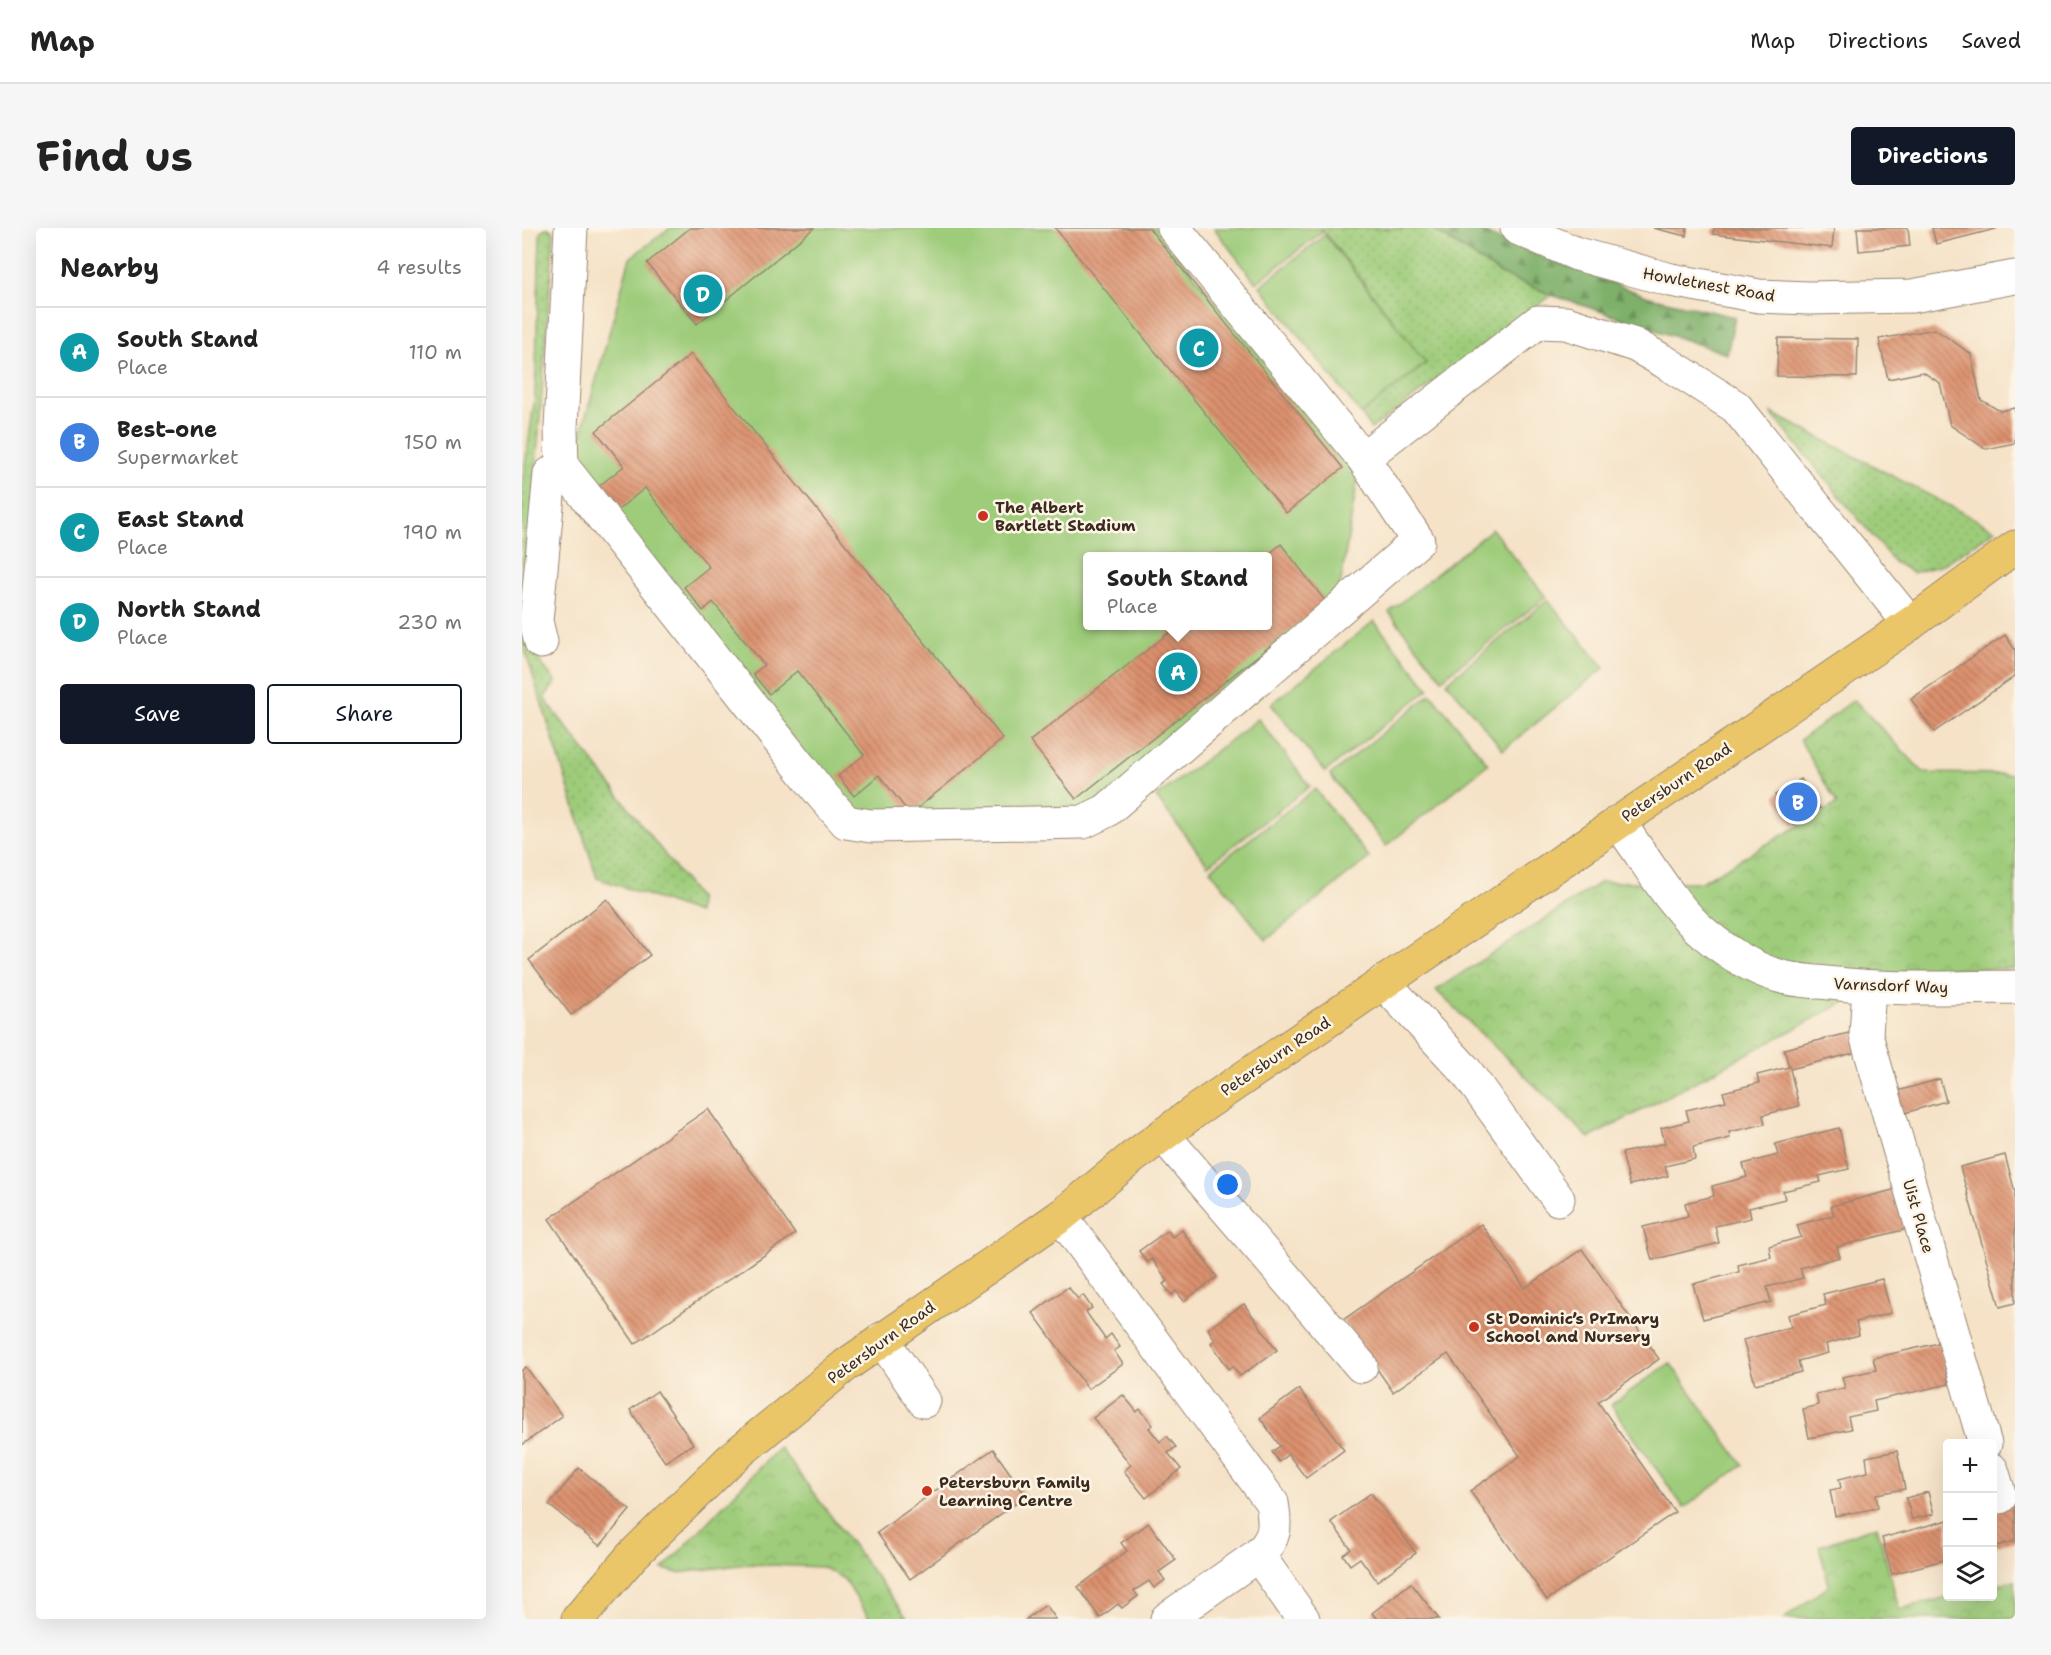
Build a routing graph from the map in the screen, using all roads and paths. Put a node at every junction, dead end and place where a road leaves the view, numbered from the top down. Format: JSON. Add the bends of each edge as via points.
{"nodes":[{"id":1,"x":571,"y":228,"type":"edge"},
{"id":2,"x":1174,"y":228,"type":"edge"},
{"id":3,"x":1517,"y":228,"type":"edge"},
{"id":4,"x":2015,"y":277,"type":"edge"},
{"id":5,"x":1363,"y":458,"type":"junction"},
{"id":6,"x":562,"y":466,"type":"junction"},
{"id":7,"x":2015,"y":547,"type":"edge"},
{"id":8,"x":1910,"y":624,"type":"junction"},
{"id":9,"x":542,"y":642,"type":"dead end"},
{"id":10,"x":1617,"y":822,"type":"junction"},
{"id":11,"x":1383,"y":982,"type":"junction"},
{"id":12,"x":2015,"y":987,"type":"edge"},
{"id":13,"x":1869,"y":988,"type":"junction"},
{"id":14,"x":1163,"y":1135,"type":"junction"},
{"id":15,"x":1558,"y":1199,"type":"dead end"},
{"id":16,"x":1061,"y":1215,"type":"junction"},
{"id":17,"x":882,"y":1339,"type":"junction"},
{"id":18,"x":1361,"y":1366,"type":"dead end"},
{"id":19,"x":924,"y":1401,"type":"dead end"},
{"id":20,"x":1984,"y":1439,"type":"edge"},
{"id":21,"x":1258,"y":1555,"type":"junction"},
{"id":22,"x":578,"y":1619,"type":"edge"},
{"id":23,"x":1167,"y":1619,"type":"edge"},
{"id":24,"x":1303,"y":1619,"type":"edge"}],
"edges":[{"from":1,"to":6,"type":"street"},
{"from":2,"to":5,"type":"street"},
{"from":3,"to":4,"type":"street","name":"Howletnest Road","via":[[1577,254],[1671,280],[1759,296],[1912,296]]},
{"from":5,"to":6,"type":"street","via":[[1418,541],[1106,811],[1083,822],[872,826],[846,822],[823,796]]},
{"from":5,"to":8,"type":"street","via":[[1538,322],[1566,323],[1635,345],[1736,408]]},
{"from":6,"to":9,"type":"street","via":[[550,474],[536,621]]},
{"from":7,"to":8,"type":"main road","name":"Petersburn Road"},
{"from":8,"to":10,"type":"main road","name":"Petersburn Road"},
{"from":10,"to":11,"type":"main road","name":"Petersburn Road"},
{"from":10,"to":13,"type":"street","name":"Varnsdorf Way","via":[[1697,927],[1732,953],[1778,976]]},
{"from":11,"to":14,"type":"main road","name":"Petersburn Road"},
{"from":11,"to":15,"type":"street","via":[[1465,1070]]},
{"from":12,"to":13,"type":"street","name":"Varnsdorf Way"},
{"from":13,"to":20,"type":"street","name":"Uist Place","via":[[1866,1035]]},
{"from":14,"to":16,"type":"main road","name":"Petersburn Road"},
{"from":14,"to":18,"type":"street"},
{"from":16,"to":17,"type":"main road","name":"Petersburn Road"},
{"from":16,"to":21,"type":"street","via":[[1272,1503],[1274,1531],[1269,1545]]},
{"from":17,"to":19,"type":"street"},
{"from":17,"to":22,"type":"main road","name":"Petersburn Road","via":[[730,1460],[632,1556]]},
{"from":21,"to":23,"type":"street"},
{"from":21,"to":24,"type":"street"}]}
